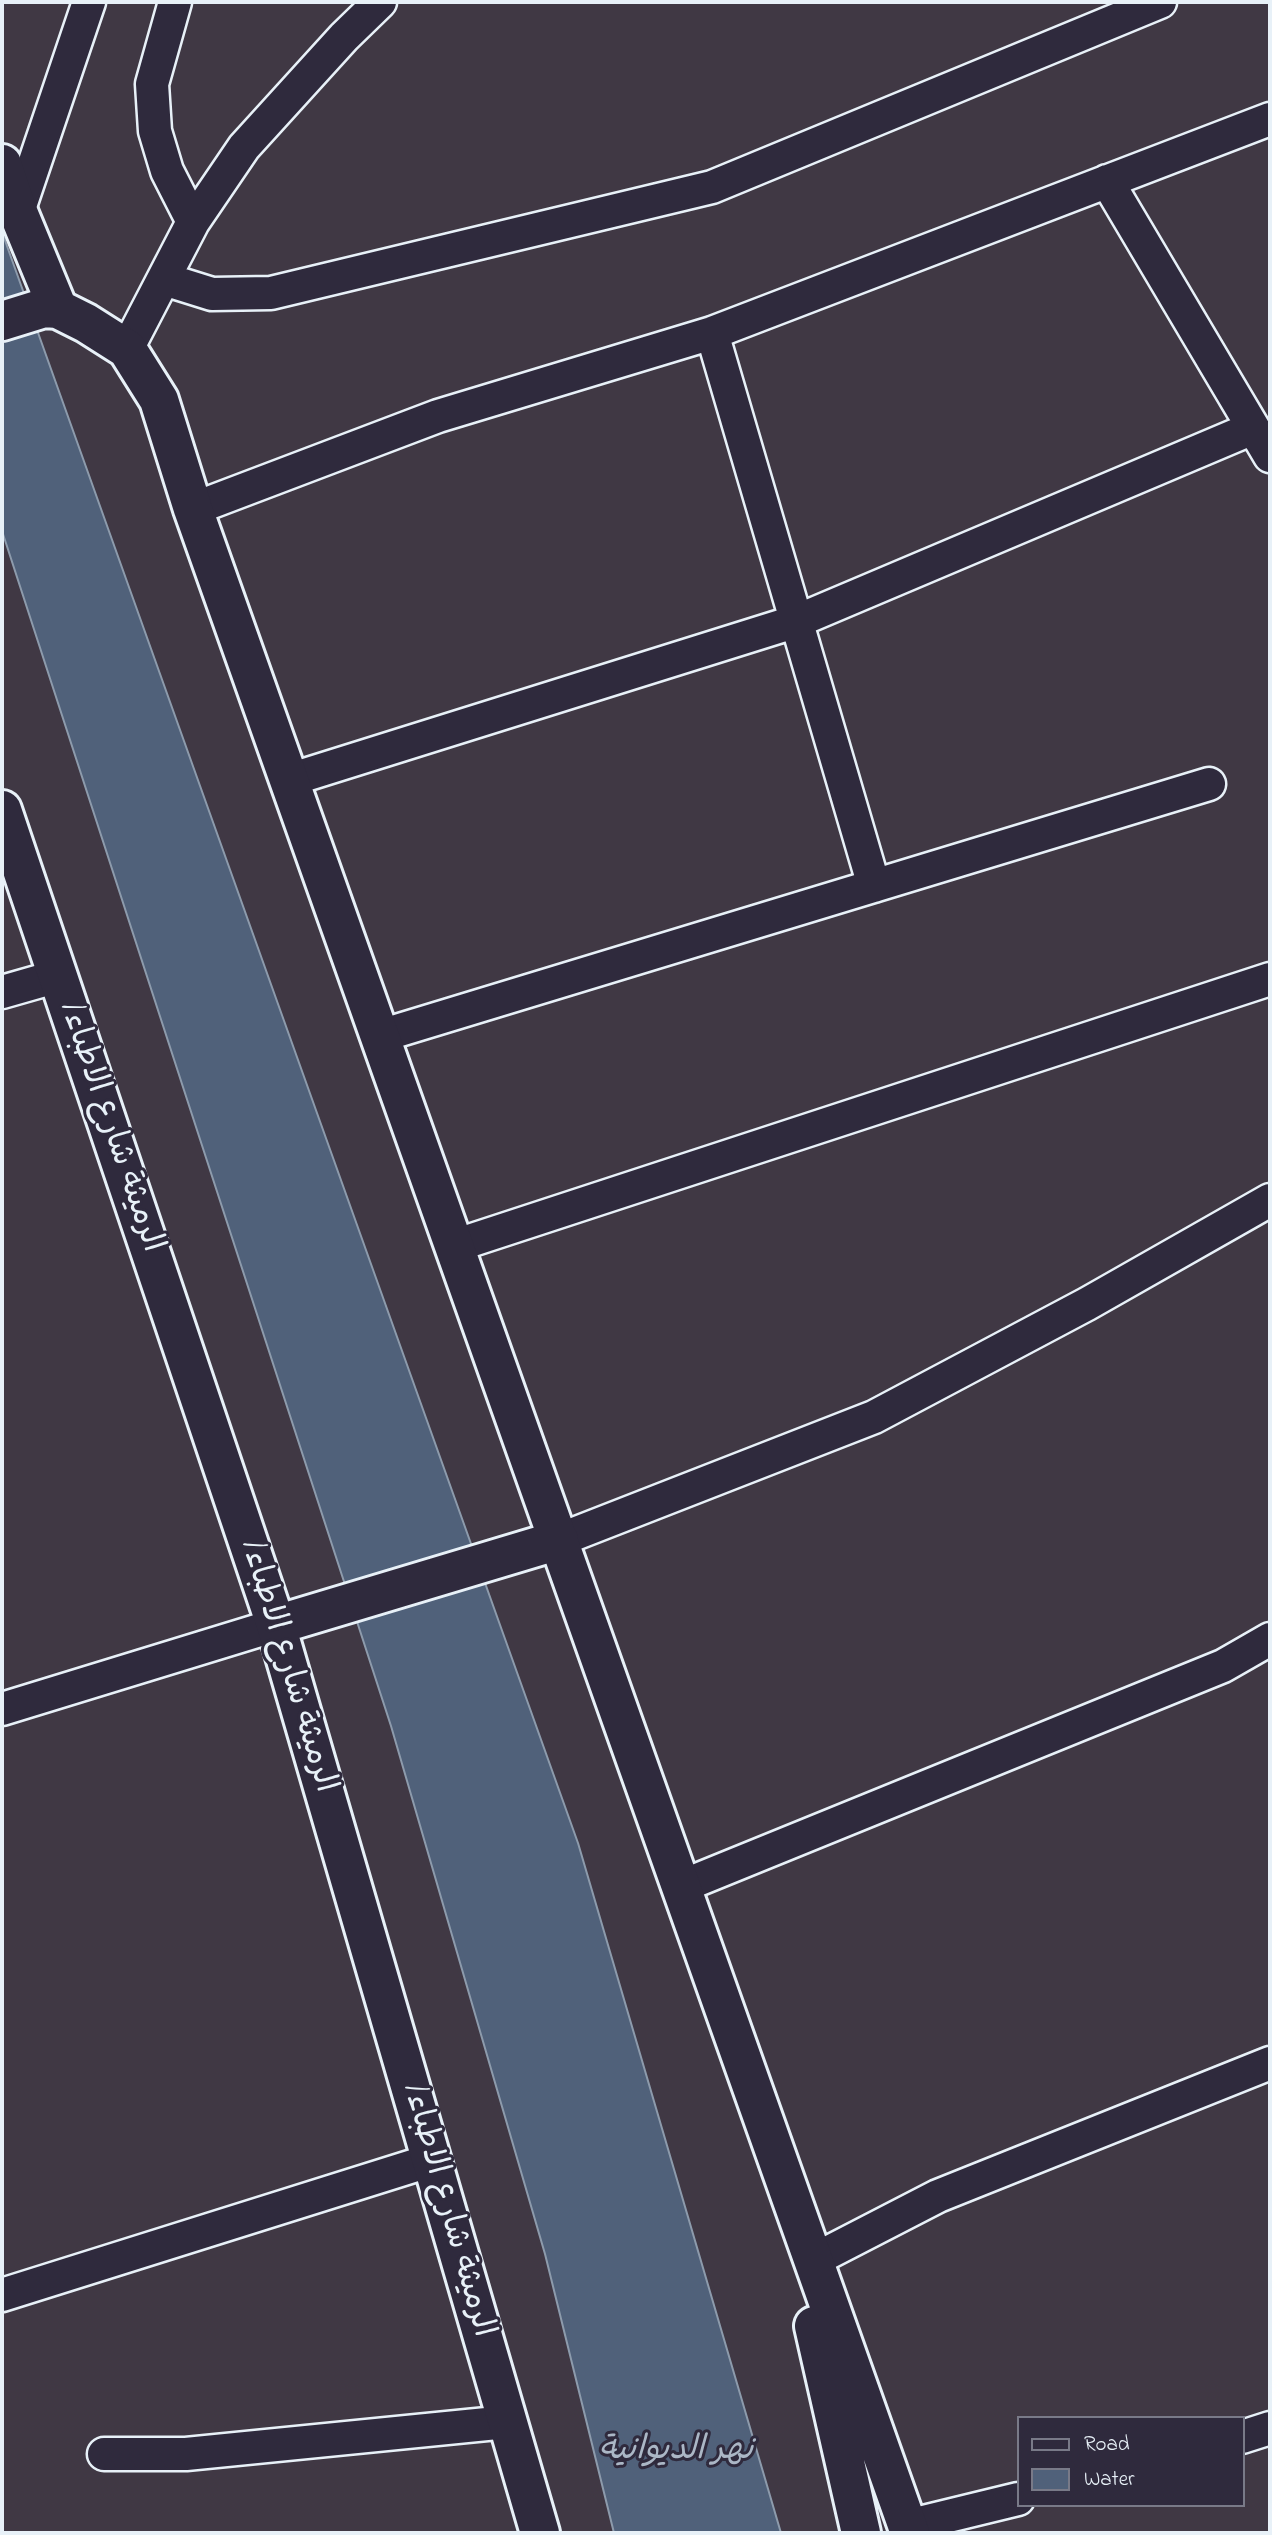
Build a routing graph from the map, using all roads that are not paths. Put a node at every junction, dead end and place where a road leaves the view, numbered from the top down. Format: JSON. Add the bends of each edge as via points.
{"nodes":[{"id":1,"x":89,"y":2,"type":"edge"},
{"id":2,"x":175,"y":2,"type":"edge"},
{"id":3,"x":380,"y":2,"type":"edge"},
{"id":4,"x":1160,"y":2,"type":"edge"},
{"id":5,"x":1270,"y":119,"type":"edge"},
{"id":6,"x":2,"y":164,"type":"edge"},
{"id":7,"x":1107,"y":181,"type":"junction"},
{"id":8,"x":18,"y":212,"type":"junction"},
{"id":9,"x":193,"y":222,"type":"junction"},
{"id":10,"x":164,"y":279,"type":"junction"},
{"id":11,"x":51,"y":308,"type":"junction"},
{"id":12,"x":2,"y":321,"type":"edge"},
{"id":13,"x":712,"y":332,"type":"junction"},
{"id":14,"x":127,"y":349,"type":"junction"},
{"id":15,"x":1253,"y":428,"type":"junction"},
{"id":16,"x":1270,"y":456,"type":"edge"},
{"id":17,"x":193,"y":509,"type":"junction"},
{"id":18,"x":797,"y":621,"type":"junction"},
{"id":19,"x":289,"y":780,"type":"junction"},
{"id":20,"x":1209,"y":784,"type":"dead end"},
{"id":21,"x":2,"y":810,"type":"edge"},
{"id":22,"x":874,"y":886,"type":"junction"},
{"id":23,"x":58,"y":976,"type":"junction"},
{"id":24,"x":1270,"y":979,"type":"edge"},
{"id":25,"x":2,"y":992,"type":"edge"},
{"id":26,"x":380,"y":1036,"type":"junction"},
{"id":27,"x":1270,"y":1200,"type":"edge"},
{"id":28,"x":454,"y":1246,"type":"junction"},
{"id":29,"x":559,"y":1540,"type":"junction"},
{"id":30,"x":276,"y":1625,"type":"junction"},
{"id":31,"x":1270,"y":1639,"type":"edge"},
{"id":32,"x":2,"y":1709,"type":"edge"},
{"id":33,"x":680,"y":1887,"type":"junction"},
{"id":34,"x":1270,"y":2063,"type":"edge"},
{"id":35,"x":774,"y":2149,"type":"junction"},
{"id":36,"x":432,"y":2160,"type":"junction"},
{"id":37,"x":812,"y":2261,"type":"junction"},
{"id":38,"x":2,"y":2295,"type":"edge"},
{"id":39,"x":507,"y":2421,"type":"junction"},
{"id":40,"x":1270,"y":2428,"type":"edge"},
{"id":41,"x":1244,"y":2436,"type":"edge"},
{"id":42,"x":104,"y":2454,"type":"dead end"},
{"id":43,"x":1016,"y":2500,"type":"edge"},
{"id":44,"x":909,"y":2530,"type":"edge"},
{"id":45,"x":540,"y":2533,"type":"edge"},
{"id":46,"x":861,"y":2533,"type":"edge"}],
"edges":[{"from":1,"to":8,"type":"street"},
{"from":2,"to":9,"type":"street","via":[[152,84],[155,131],[167,171]]},
{"from":3,"to":9,"type":"street","via":[[244,147]]},
{"from":4,"to":10,"type":"street","via":[[712,187],[271,293],[212,295]]},
{"from":5,"to":7,"type":"street"},
{"from":6,"to":8,"type":"main road"},
{"from":7,"to":13,"type":"street"},
{"from":7,"to":15,"type":"street"},
{"from":8,"to":11,"type":"main road"},
{"from":9,"to":10,"type":"street"},
{"from":10,"to":14,"type":"street"},
{"from":11,"to":12,"type":"main road"},
{"from":11,"to":14,"type":"main road"},
{"from":13,"to":17,"type":"street","via":[[438,416]]},
{"from":13,"to":18,"type":"street"},
{"from":14,"to":17,"type":"main road","via":[[159,400]]},
{"from":15,"to":16,"type":"street"},
{"from":15,"to":18,"type":"street"},
{"from":17,"to":19,"type":"main road"},
{"from":18,"to":19,"type":"street"},
{"from":18,"to":22,"type":"street"},
{"from":19,"to":26,"type":"main road"},
{"from":20,"to":22,"type":"street"},
{"from":21,"to":23,"type":"main road","name":"/الرميثة شارع الاطباء"},
{"from":22,"to":26,"type":"street"},
{"from":23,"to":25,"type":"street"},
{"from":23,"to":30,"type":"main road","name":"/الرميثة شارع الاطباء"},
{"from":24,"to":28,"type":"street"},
{"from":26,"to":28,"type":"main road"},
{"from":27,"to":29,"type":"street","via":[[874,1417]]},
{"from":28,"to":29,"type":"main road"},
{"from":29,"to":30,"type":"main road"},
{"from":29,"to":33,"type":"main road"},
{"from":30,"to":32,"type":"street"},
{"from":30,"to":36,"type":"main road","name":"/الرميثة شارع الاطباء"},
{"from":31,"to":33,"type":"street","via":[[1223,1665]]},
{"from":33,"to":35,"type":"main road"},
{"from":34,"to":37,"type":"street","via":[[938,2196]]},
{"from":35,"to":37,"type":"main road"},
{"from":35,"to":46,"type":"main road"},
{"from":36,"to":38,"type":"street"},
{"from":36,"to":39,"type":"main road","name":"/الرميثة شارع الاطباء"},
{"from":37,"to":44,"type":"main road"},
{"from":39,"to":42,"type":"street","via":[[186,2454]]},
{"from":39,"to":45,"type":"main road","name":"/الرميثة شارع الاطباء"},
{"from":40,"to":41,"type":"street"},
{"from":43,"to":44,"type":"street"}]}
